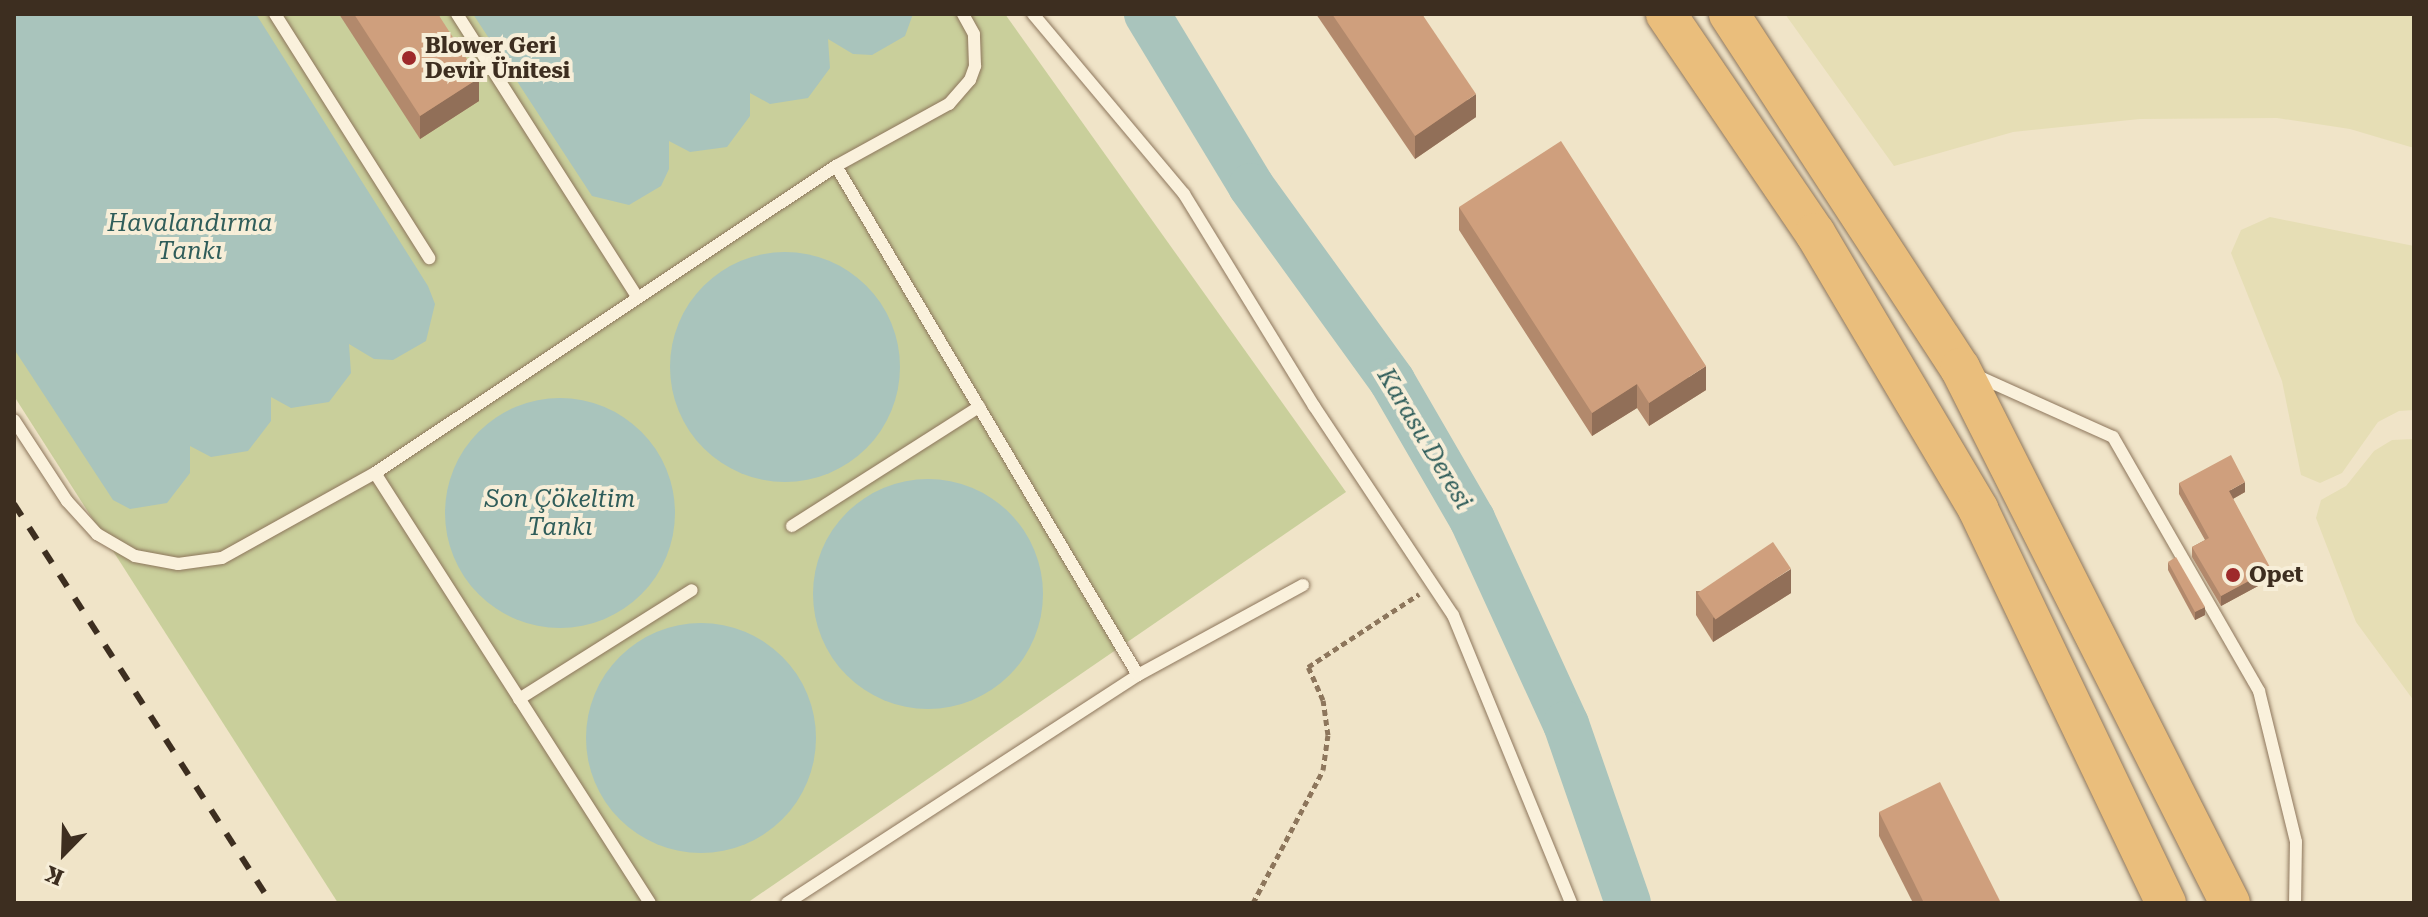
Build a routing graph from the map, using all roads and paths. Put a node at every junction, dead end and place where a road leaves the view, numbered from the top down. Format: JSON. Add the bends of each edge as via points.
{"nodes":[{"id":1,"x":275,"y":14,"type":"edge"},
{"id":2,"x":457,"y":14,"type":"edge"},
{"id":3,"x":963,"y":14,"type":"edge"},
{"id":4,"x":1033,"y":14,"type":"edge"},
{"id":5,"x":1666,"y":14,"type":"edge"},
{"id":6,"x":1729,"y":14,"type":"edge"},
{"id":7,"x":836,"y":166,"type":"junction"},
{"id":8,"x":429,"y":258,"type":"dead end"},
{"id":9,"x":636,"y":295,"type":"junction"},
{"id":10,"x":1960,"y":368,"type":"junction"},
{"id":11,"x":979,"y":407,"type":"junction"},
{"id":12,"x":14,"y":420,"type":"edge"},
{"id":13,"x":375,"y":473,"type":"junction"},
{"id":14,"x":792,"y":526,"type":"dead end"},
{"id":15,"x":1303,"y":585,"type":"dead end"},
{"id":16,"x":1433,"y":585,"type":"junction"},
{"id":17,"x":692,"y":590,"type":"dead end"},
{"id":18,"x":1138,"y":675,"type":"junction"},
{"id":19,"x":519,"y":699,"type":"junction"},
{"id":20,"x":650,"y":903,"type":"edge"},
{"id":21,"x":787,"y":903,"type":"edge"},
{"id":22,"x":1253,"y":903,"type":"edge"},
{"id":23,"x":1571,"y":903,"type":"edge"},
{"id":24,"x":2166,"y":903,"type":"edge"},
{"id":25,"x":2230,"y":903,"type":"edge"},
{"id":26,"x":2295,"y":903,"type":"edge"}],
"edges":[{"from":1,"to":8,"type":"lane"},
{"from":2,"to":9,"type":"lane"},
{"from":3,"to":7,"type":"lane","via":[[976,50],[970,80],[961,93]]},
{"from":4,"to":16,"type":"lane","via":[[1184,194],[1314,406]]},
{"from":5,"to":24,"type":"highway","via":[[1815,233],[1978,509]]},
{"from":6,"to":10,"type":"highway"},
{"from":7,"to":9,"type":"lane"},
{"from":7,"to":11,"type":"lane"},
{"from":9,"to":13,"type":"lane"},
{"from":10,"to":25,"type":"highway"},
{"from":10,"to":26,"type":"lane","via":[[2113,437],[2259,691],[2296,842]]},
{"from":11,"to":14,"type":"lane"},
{"from":11,"to":18,"type":"lane"},
{"from":12,"to":13,"type":"lane","via":[[67,501],[97,534],[135,556],[178,564],[222,558]]},
{"from":13,"to":19,"type":"lane"},
{"from":15,"to":18,"type":"lane"},
{"from":16,"to":22,"type":"path","via":[[1308,667],[1323,700],[1328,735],[1323,770]]},
{"from":16,"to":23,"type":"lane","via":[[1453,615]]},
{"from":17,"to":19,"type":"lane"},
{"from":18,"to":21,"type":"lane"},
{"from":19,"to":20,"type":"lane"}]}
